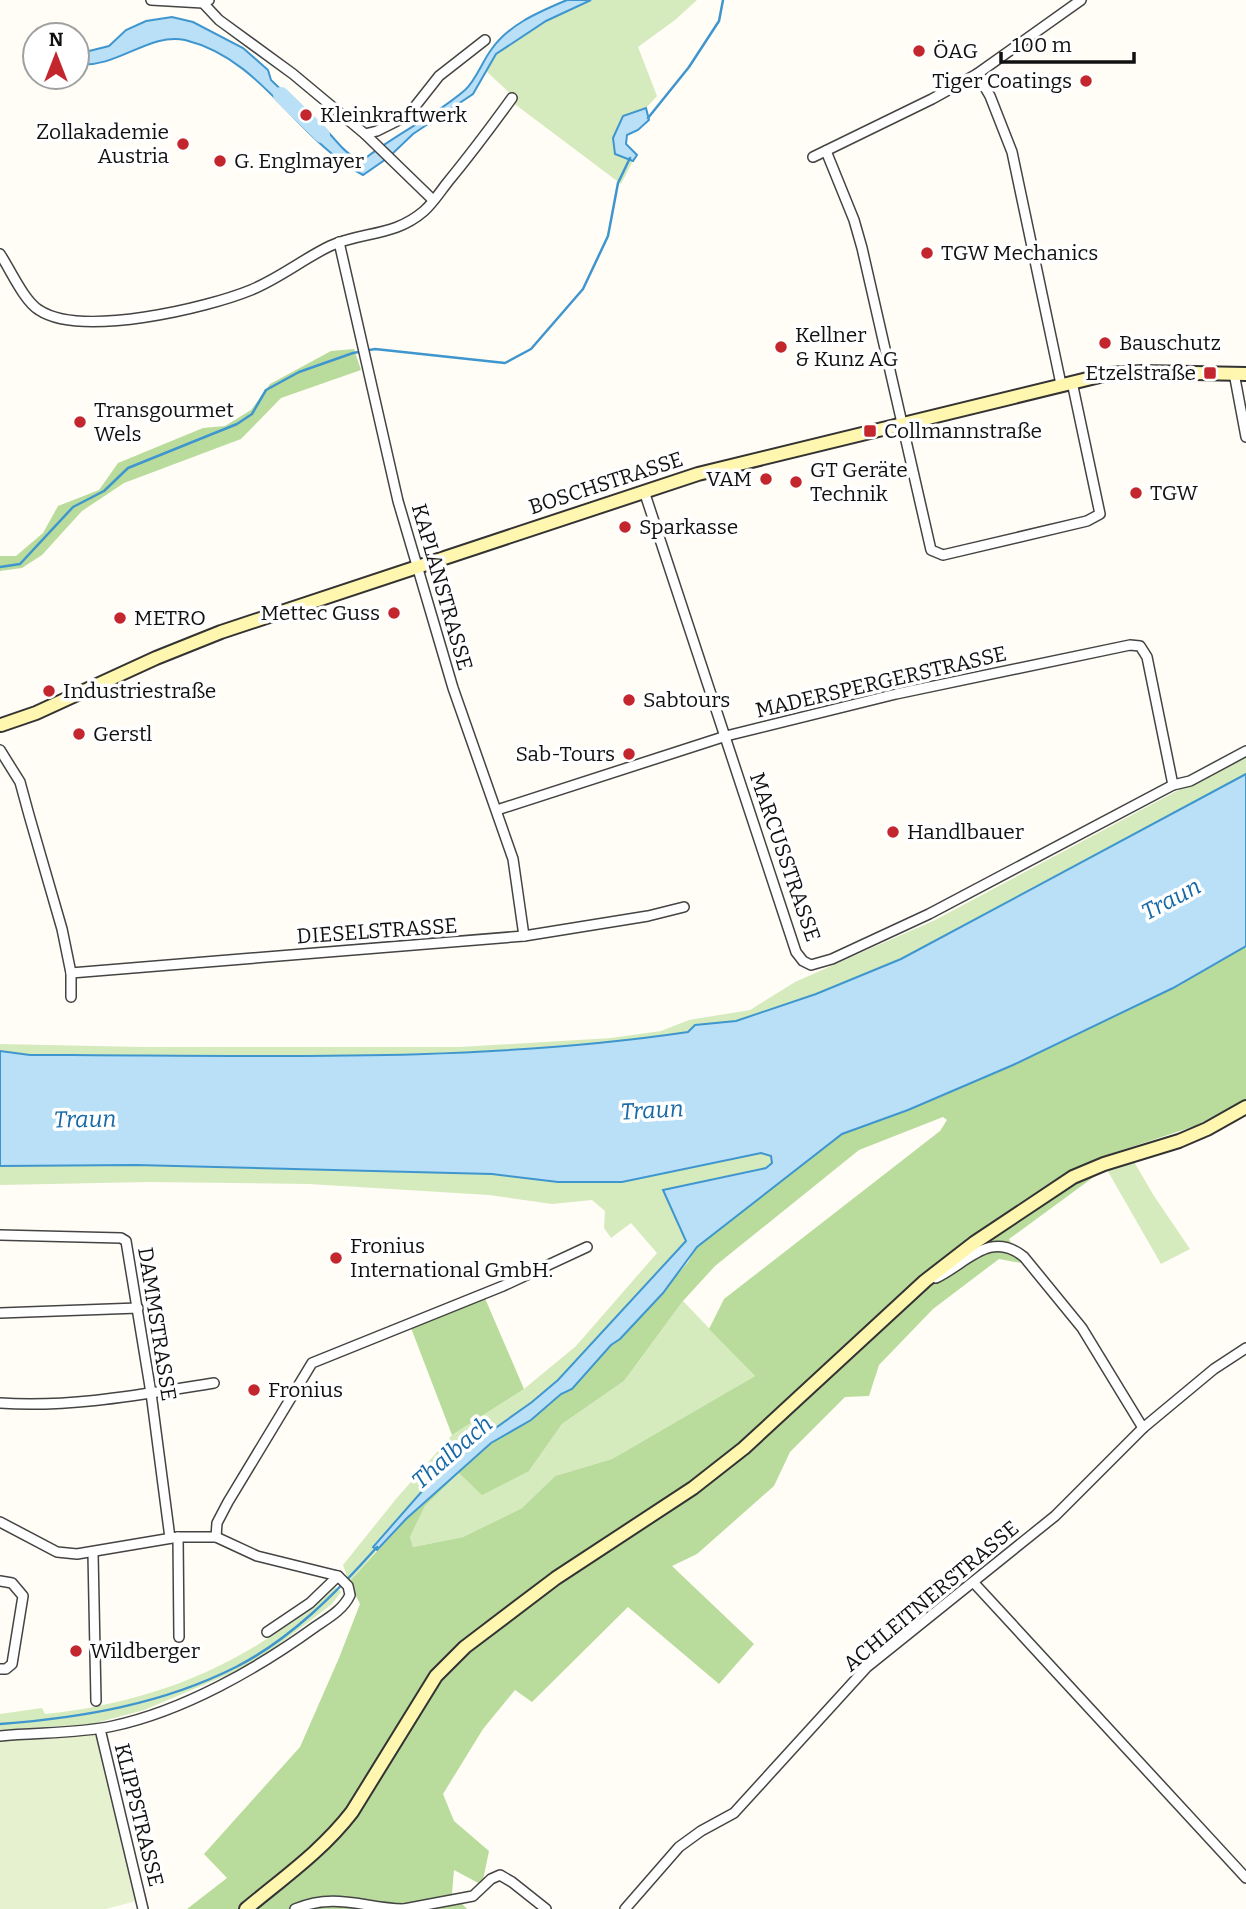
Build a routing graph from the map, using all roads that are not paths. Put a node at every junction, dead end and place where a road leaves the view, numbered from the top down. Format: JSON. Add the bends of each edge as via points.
{"nodes":[{"id":1,"x":151,"y":0,"type":"edge"},
{"id":2,"x":1081,"y":0,"type":"edge"},
{"id":3,"x":206,"y":2,"type":"edge"},
{"id":4,"x":485,"y":40,"type":"dead end"},
{"id":5,"x":977,"y":74,"type":"junction"},
{"id":6,"x":512,"y":99,"type":"dead end"},
{"id":7,"x":365,"y":134,"type":"junction"},
{"id":8,"x":826,"y":151,"type":"junction"},
{"id":9,"x":813,"y":157,"type":"dead end"},
{"id":10,"x":433,"y":200,"type":"junction"},
{"id":11,"x":339,"y":242,"type":"junction"},
{"id":12,"x":0,"y":254,"type":"edge"},
{"id":13,"x":1240,"y":374,"type":"edge"},
{"id":14,"x":1067,"y":383,"type":"junction"},
{"id":15,"x":902,"y":422,"type":"junction"},
{"id":16,"x":1244,"y":422,"type":"edge"},
{"id":17,"x":1246,"y":437,"type":"edge"},
{"id":18,"x":644,"y":491,"type":"junction"},
{"id":19,"x":417,"y":566,"type":"junction"},
{"id":20,"x":0,"y":726,"type":"edge"},
{"id":21,"x":726,"y":736,"type":"junction"},
{"id":22,"x":0,"y":750,"type":"edge"},
{"id":23,"x":1246,"y":751,"type":"edge"},
{"id":24,"x":1173,"y":785,"type":"junction"},
{"id":25,"x":497,"y":810,"type":"junction"},
{"id":26,"x":772,"y":878,"type":"junction"},
{"id":27,"x":762,"y":882,"type":"dead end"},
{"id":28,"x":684,"y":907,"type":"dead end"},
{"id":29,"x":524,"y":936,"type":"junction"},
{"id":30,"x":71,"y":973,"type":"junction"},
{"id":31,"x":71,"y":997,"type":"dead end"},
{"id":32,"x":1246,"y":1107,"type":"edge"},
{"id":33,"x":0,"y":1236,"type":"edge"},
{"id":34,"x":587,"y":1247,"type":"dead end"},
{"id":35,"x":925,"y":1281,"type":"junction"},
{"id":36,"x":138,"y":1308,"type":"junction"},
{"id":37,"x":0,"y":1313,"type":"edge"},
{"id":38,"x":1246,"y":1348,"type":"edge"},
{"id":39,"x":214,"y":1383,"type":"dead end"},
{"id":40,"x":152,"y":1392,"type":"junction"},
{"id":41,"x":0,"y":1404,"type":"edge"},
{"id":42,"x":1143,"y":1428,"type":"junction"},
{"id":43,"x":0,"y":1522,"type":"edge"},
{"id":44,"x":216,"y":1537,"type":"junction"},
{"id":45,"x":174,"y":1538,"type":"junction"},
{"id":46,"x":93,"y":1553,"type":"junction"},
{"id":47,"x":0,"y":1581,"type":"edge"},
{"id":48,"x":974,"y":1583,"type":"junction"},
{"id":49,"x":344,"y":1584,"type":"junction"},
{"id":50,"x":267,"y":1632,"type":"dead end"},
{"id":51,"x":179,"y":1637,"type":"dead end"},
{"id":52,"x":0,"y":1669,"type":"edge"},
{"id":53,"x":96,"y":1701,"type":"dead end"},
{"id":54,"x":100,"y":1729,"type":"junction"},
{"id":55,"x":0,"y":1736,"type":"edge"},
{"id":56,"x":1246,"y":1878,"type":"edge"},
{"id":57,"x":143,"y":1909,"type":"edge"},
{"id":58,"x":246,"y":1909,"type":"edge"},
{"id":59,"x":295,"y":1909,"type":"edge"},
{"id":60,"x":404,"y":1909,"type":"edge"},
{"id":61,"x":546,"y":1909,"type":"edge"},
{"id":62,"x":625,"y":1909,"type":"edge"}],
"edges":[{"from":1,"to":3,"type":"street"},
{"from":2,"to":5,"type":"street"},
{"from":3,"to":7,"type":"street","via":[[219,20]]},
{"from":4,"to":7,"type":"street","via":[[439,76],[403,118]]},
{"from":5,"to":8,"type":"street"},
{"from":5,"to":14,"type":"street","via":[[1012,152]]},
{"from":6,"to":10,"type":"street"},
{"from":7,"to":10,"type":"street"},
{"from":8,"to":9,"type":"street"},
{"from":8,"to":15,"type":"street","via":[[857,229]]},
{"from":10,"to":11,"type":"street","via":[[401,228]]},
{"from":11,"to":12,"type":"street","via":[[252,290],[192,309],[128,319],[46,315],[29,300]]},
{"from":11,"to":19,"type":"street","name":"KAPLANSTRASSE"},
{"from":13,"to":14,"type":"main road","name":"BOSCHSTRASSE","via":[[1142,372]]},
{"from":13,"to":16,"type":"street"},
{"from":14,"to":15,"type":"main road","name":"BOSCHSTRASSE"},
{"from":14,"to":15,"type":"street","via":[[1100,514],[1040,533],[943,555],[931,550]]},
{"from":15,"to":18,"type":"main road","name":"BOSCHSTRASSE"},
{"from":16,"to":17,"type":"street"},
{"from":18,"to":19,"type":"main road","name":"BOSCHSTRASSE"},
{"from":18,"to":21,"type":"street","name":"MARCUSSTRASSE"},
{"from":19,"to":20,"type":"main road","name":"BOSCHSTRASSE","via":[[221,632]]},
{"from":19,"to":25,"type":"street","name":"KAPLANSTRASSE","via":[[453,688]]},
{"from":21,"to":24,"type":"street","name":"MADERSPERGERSTRASSE","via":[[896,694],[1140,646],[1147,657]]},
{"from":21,"to":25,"type":"street","name":"MADERSPERGERSTRASSE"},
{"from":21,"to":26,"type":"street","name":"MARCUSSTRASSE"},
{"from":22,"to":30,"type":"street","via":[[20,782]]},
{"from":23,"to":24,"type":"street","via":[[1190,781]]},
{"from":24,"to":26,"type":"street","name":"MARCUSSTRASSE","via":[[929,914],[811,965],[796,952]]},
{"from":25,"to":29,"type":"street","name":"KAPLANSTRASSE","via":[[513,859]]},
{"from":26,"to":27,"type":"street"},
{"from":28,"to":29,"type":"street","name":"DIESELSTRASSE"},
{"from":29,"to":30,"type":"street","name":"DIESELSTRASSE"},
{"from":30,"to":31,"type":"street"},
{"from":32,"to":35,"type":"main road","via":[[1179,1141],[1073,1177],[974,1242]]},
{"from":33,"to":36,"type":"street","name":"DAMMSTRASSE","via":[[127,1241]]},
{"from":34,"to":44,"type":"street","via":[[312,1363],[222,1512]]},
{"from":35,"to":42,"type":"street","via":[[938,1278],[984,1248],[1002,1245],[1016,1250],[1082,1328]]},
{"from":35,"to":58,"type":"main road","via":[[744,1448],[693,1488],[556,1578],[447,1663],[338,1830]]},
{"from":36,"to":37,"type":"street"},
{"from":36,"to":40,"type":"street","name":"DAMMSTRASSE"},
{"from":38,"to":42,"type":"street","name":"ACHLEITNERSTRASSE"},
{"from":39,"to":40,"type":"street"},
{"from":40,"to":41,"type":"street","via":[[34,1405]]},
{"from":40,"to":45,"type":"street","name":"DAMMSTRASSE"},
{"from":42,"to":48,"type":"street","name":"ACHLEITNERSTRASSE","via":[[1055,1516]]},
{"from":43,"to":46,"type":"street","via":[[57,1552]]},
{"from":44,"to":45,"type":"street"},
{"from":44,"to":49,"type":"street","via":[[257,1556]]},
{"from":45,"to":46,"type":"street"},
{"from":45,"to":51,"type":"street","name":"DAMMSTRASSE"},
{"from":46,"to":53,"type":"street"},
{"from":47,"to":52,"type":"street","via":[[12,1583],[23,1596],[12,1664]]},
{"from":48,"to":56,"type":"street"},
{"from":48,"to":62,"type":"street","name":"ACHLEITNERSTRASSE","via":[[867,1667],[734,1813],[680,1847]]},
{"from":49,"to":50,"type":"street"},
{"from":49,"to":54,"type":"street","via":[[342,1607],[243,1674],[160,1711]]},
{"from":54,"to":55,"type":"street"},
{"from":54,"to":57,"type":"street","name":"KLIPPSTRASSE"},
{"from":59,"to":60,"type":"street","via":[[333,1900]]},
{"from":60,"to":61,"type":"street","via":[[472,1896],[500,1875]]}]}
